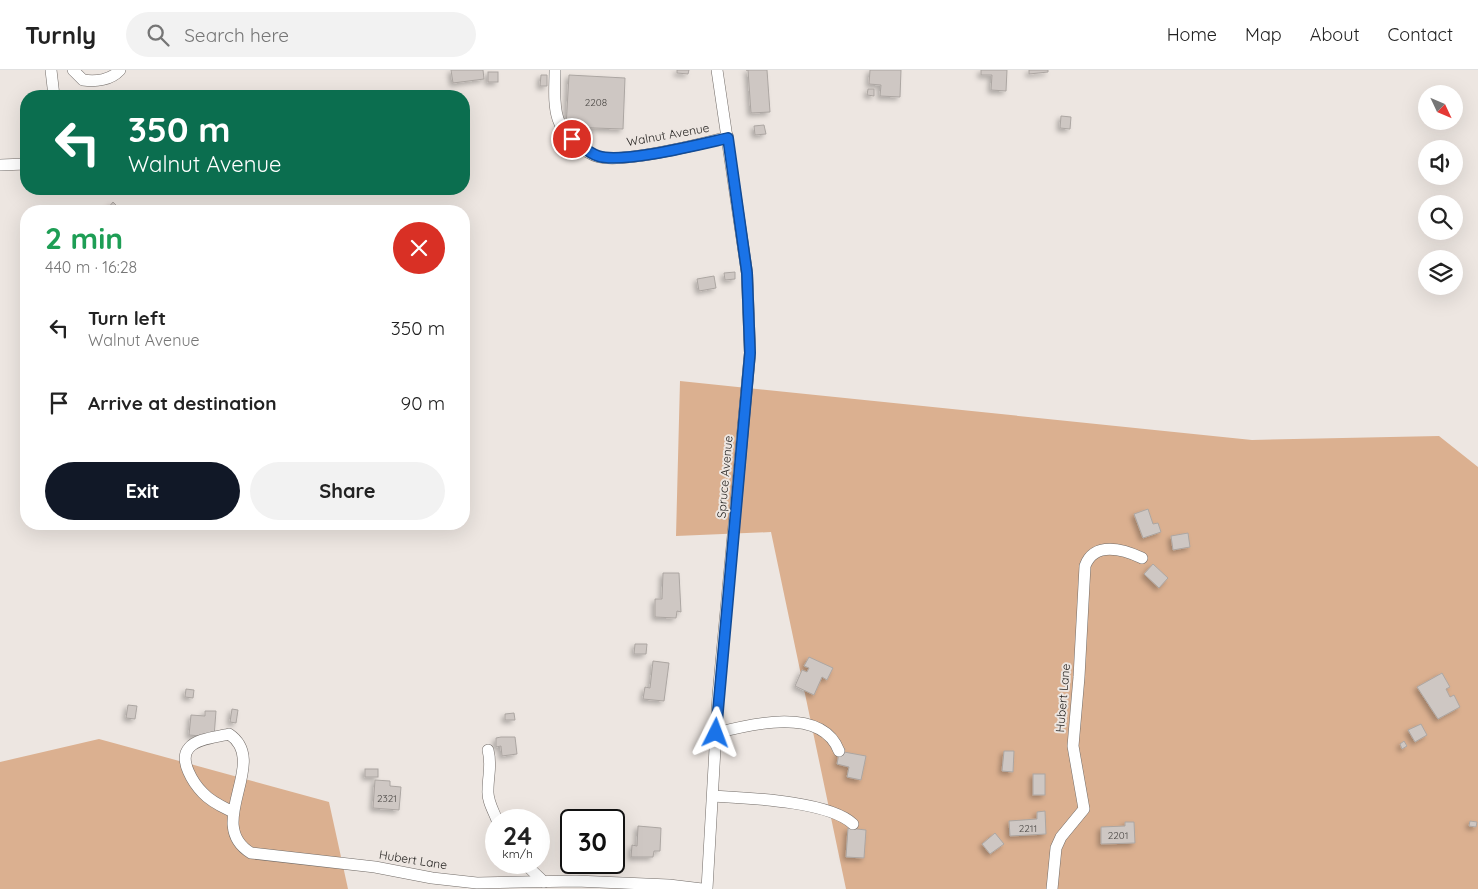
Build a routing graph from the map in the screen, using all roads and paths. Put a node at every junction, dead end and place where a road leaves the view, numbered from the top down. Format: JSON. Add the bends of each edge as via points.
{"nodes":[{"id":1,"x":51,"y":70,"type":"edge"},
{"id":2,"x":73,"y":70,"type":"edge"},
{"id":3,"x":120,"y":70,"type":"edge"},
{"id":4,"x":554,"y":70,"type":"edge"},
{"id":5,"x":717,"y":70,"type":"edge"},
{"id":6,"x":53,"y":90,"type":"edge"},
{"id":7,"x":728,"y":138,"type":"junction"},
{"id":8,"x":20,"y":164,"type":"edge"},
{"id":9,"x":0,"y":165,"type":"edge"},
{"id":10,"x":1142,"y":558,"type":"dead end"},
{"id":11,"x":716,"y":733,"type":"junction"},
{"id":12,"x":488,"y":750,"type":"dead end"},
{"id":13,"x":839,"y":751,"type":"dead end"},
{"id":14,"x":713,"y":796,"type":"junction"},
{"id":15,"x":493,"y":809,"type":"edge"},
{"id":16,"x":233,"y":812,"type":"junction"},
{"id":17,"x":854,"y":824,"type":"dead end"},
{"id":18,"x":536,"y":874,"type":"edge"},
{"id":19,"x":544,"y":882,"type":"junction"},
{"id":20,"x":702,"y":889,"type":"edge"},
{"id":21,"x":708,"y":889,"type":"edge"},
{"id":22,"x":1052,"y":889,"type":"edge"}],
"edges":[{"from":1,"to":6,"type":"street"},
{"from":2,"to":3,"type":"street","via":[[83,80],[94,81],[111,77]]},
{"from":4,"to":7,"type":"street","name":"Walnut Avenue","via":[[558,121],[572,139],[591,154],[599,157],[663,152]]},
{"from":5,"to":7,"type":"street","name":"Spruce Avenue"},
{"from":7,"to":11,"type":"street","name":"Spruce Avenue","via":[[747,273],[750,353]]},
{"from":8,"to":9,"type":"street"},
{"from":10,"to":22,"type":"street","name":"Hubert Lane","via":[[1122,551],[1100,549],[1087,559],[1085,566],[1073,746],[1084,809],[1056,848]]},
{"from":11,"to":13,"type":"street","via":[[760,723],[799,723],[825,731]]},
{"from":11,"to":14,"type":"street","name":"Spruce Avenue"},
{"from":12,"to":15,"type":"street","via":[[491,772],[488,789]]},
{"from":14,"to":17,"type":"street","via":[[774,800],[829,811]]},
{"from":14,"to":21,"type":"street","name":"Spruce Avenue"},
{"from":16,"to":16,"type":"street","name":"Hubert Lane","via":[[244,765],[240,747],[229,734],[189,747],[184,756],[187,769],[203,793]]},
{"from":16,"to":19,"type":"street","name":"Hubert Lane","via":[[238,842],[251,853],[375,867],[432,878]]},
{"from":18,"to":19,"type":"street"},
{"from":19,"to":20,"type":"street","name":"Hubert Lane","via":[[669,885]]}]}
